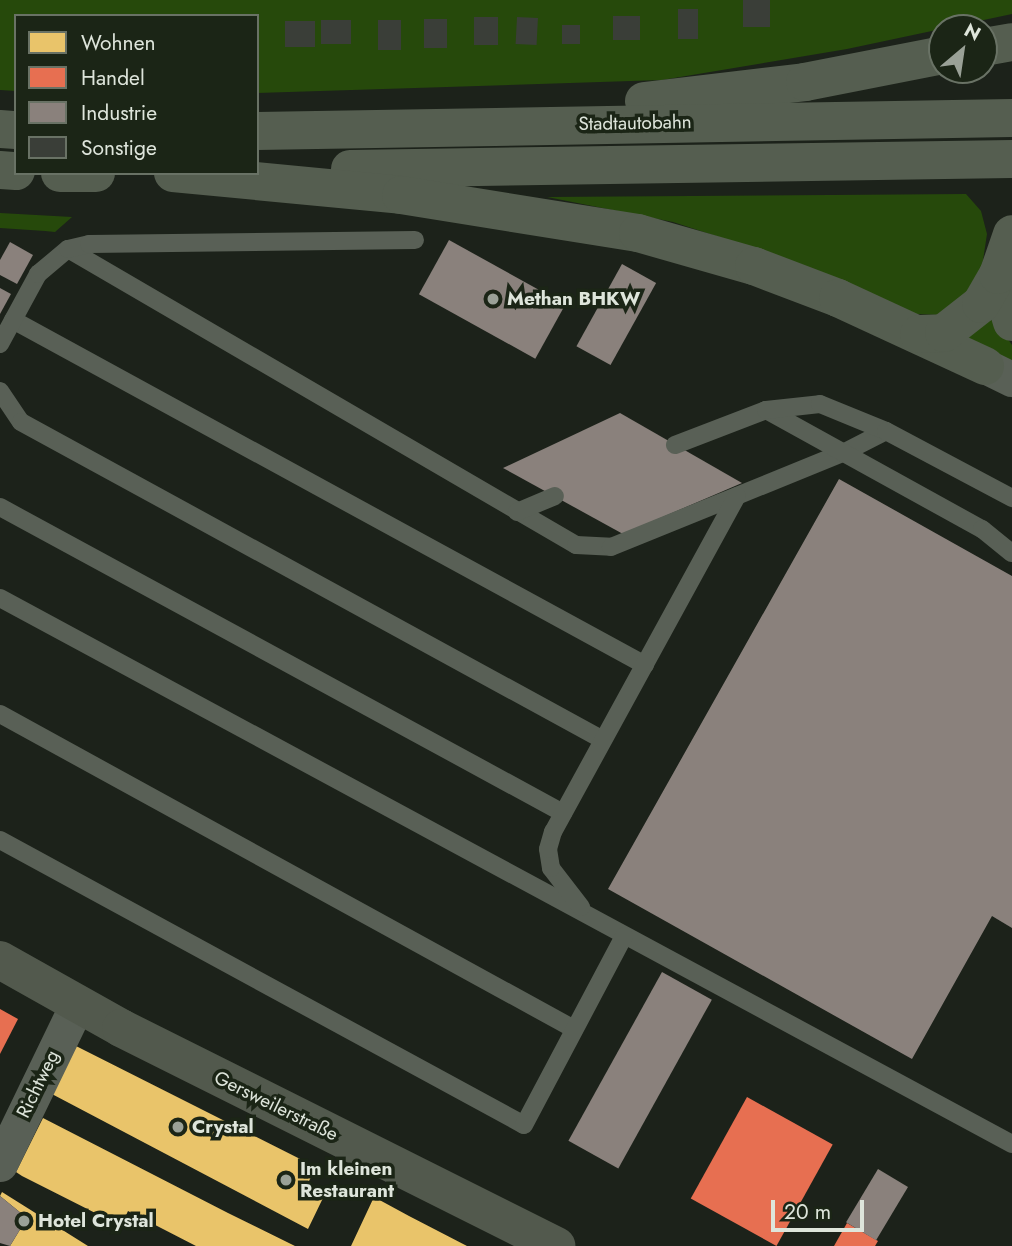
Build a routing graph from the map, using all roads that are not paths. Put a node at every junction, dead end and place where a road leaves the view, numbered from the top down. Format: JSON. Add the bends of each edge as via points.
{"nodes":[{"id":1,"x":928,"y":58,"type":"edge"},
{"id":2,"x":1012,"y":117,"type":"edge"},
{"id":3,"x":448,"y":126,"type":"junction"},
{"id":4,"x":259,"y":131,"type":"edge"},
{"id":5,"x":1012,"y":159,"type":"edge"},
{"id":6,"x":259,"y":170,"type":"edge"},
{"id":7,"x":194,"y":175,"type":"edge"},
{"id":8,"x":1012,"y":234,"type":"edge"},
{"id":9,"x":415,"y":240,"type":"dead end"},
{"id":10,"x":68,"y":249,"type":"junction"},
{"id":11,"x":998,"y":275,"type":"junction"},
{"id":12,"x":13,"y":320,"type":"junction"},
{"id":13,"x":1012,"y":322,"type":"edge"},
{"id":14,"x":919,"y":334,"type":"junction"},
{"id":15,"x":0,"y":344,"type":"edge"},
{"id":16,"x":998,"y":373,"type":"edge"},
{"id":17,"x":0,"y":391,"type":"edge"},
{"id":18,"x":766,"y":410,"type":"junction"},
{"id":19,"x":886,"y":431,"type":"junction"},
{"id":20,"x":675,"y":445,"type":"dead end"},
{"id":21,"x":843,"y":453,"type":"junction"},
{"id":22,"x":555,"y":496,"type":"dead end"},
{"id":23,"x":737,"y":496,"type":"junction"},
{"id":24,"x":1012,"y":498,"type":"edge"},
{"id":25,"x":0,"y":507,"type":"edge"},
{"id":26,"x":517,"y":512,"type":"junction"},
{"id":27,"x":982,"y":529,"type":"junction"},
{"id":28,"x":1012,"y":538,"type":"edge"},
{"id":29,"x":1012,"y":553,"type":"edge"},
{"id":30,"x":0,"y":598,"type":"edge"},
{"id":31,"x":645,"y":664,"type":"junction"},
{"id":32,"x":0,"y":714,"type":"edge"},
{"id":33,"x":603,"y":740,"type":"junction"},
{"id":34,"x":563,"y":813,"type":"junction"},
{"id":35,"x":0,"y":840,"type":"edge"},
{"id":36,"x":595,"y":920,"type":"junction"},
{"id":37,"x":624,"y":936,"type":"junction"},
{"id":38,"x":0,"y":960,"type":"edge"},
{"id":39,"x":77,"y":1005,"type":"junction"},
{"id":40,"x":575,"y":1030,"type":"junction"},
{"id":41,"x":1004,"y":1141,"type":"edge"},
{"id":42,"x":0,"y":1164,"type":"edge"},
{"id":43,"x":556,"y":1246,"type":"edge"}],
"edges":[{"from":1,"to":3,"type":"highway","via":[[805,82]]},
{"from":2,"to":3,"type":"highway","name":"Stadtautobahn"},
{"from":3,"to":4,"type":"highway","name":"Stadtautobahn"},
{"from":5,"to":6,"type":"highway"},
{"from":7,"to":14,"type":"highway","via":[[401,195],[638,233],[754,266]]},
{"from":8,"to":11,"type":"highway"},
{"from":9,"to":10,"type":"lane","via":[[89,244]]},
{"from":10,"to":12,"type":"lane","via":[[38,274]]},
{"from":10,"to":26,"type":"lane"},
{"from":11,"to":13,"type":"highway"},
{"from":11,"to":14,"type":"highway","via":[[981,304],[960,324],[944,333]]},
{"from":12,"to":15,"type":"lane"},
{"from":12,"to":31,"type":"lane"},
{"from":14,"to":16,"type":"highway"},
{"from":17,"to":33,"type":"lane","via":[[21,422]]},
{"from":18,"to":19,"type":"lane","via":[[820,404]]},
{"from":18,"to":20,"type":"lane"},
{"from":18,"to":21,"type":"lane"},
{"from":19,"to":21,"type":"lane"},
{"from":19,"to":24,"type":"lane"},
{"from":21,"to":23,"type":"lane"},
{"from":21,"to":27,"type":"lane"},
{"from":22,"to":26,"type":"lane"},
{"from":23,"to":26,"type":"lane","via":[[611,547],[576,545]]},
{"from":23,"to":31,"type":"lane"},
{"from":25,"to":34,"type":"lane"},
{"from":27,"to":28,"type":"lane"},
{"from":27,"to":29,"type":"lane"},
{"from":30,"to":36,"type":"lane"},
{"from":31,"to":33,"type":"lane"},
{"from":32,"to":40,"type":"lane"},
{"from":33,"to":34,"type":"lane"},
{"from":34,"to":36,"type":"lane","via":[[548,849],[551,868],[567,894]]},
{"from":35,"to":40,"type":"lane","via":[[524,1125]]},
{"from":36,"to":37,"type":"lane"},
{"from":37,"to":40,"type":"lane"},
{"from":37,"to":41,"type":"lane"},
{"from":38,"to":39,"type":"main road","name":"Gersweilerstraße"},
{"from":39,"to":42,"type":"street","name":"Richtweg"},
{"from":39,"to":43,"type":"main road","name":"Gersweilerstraße"}]}
